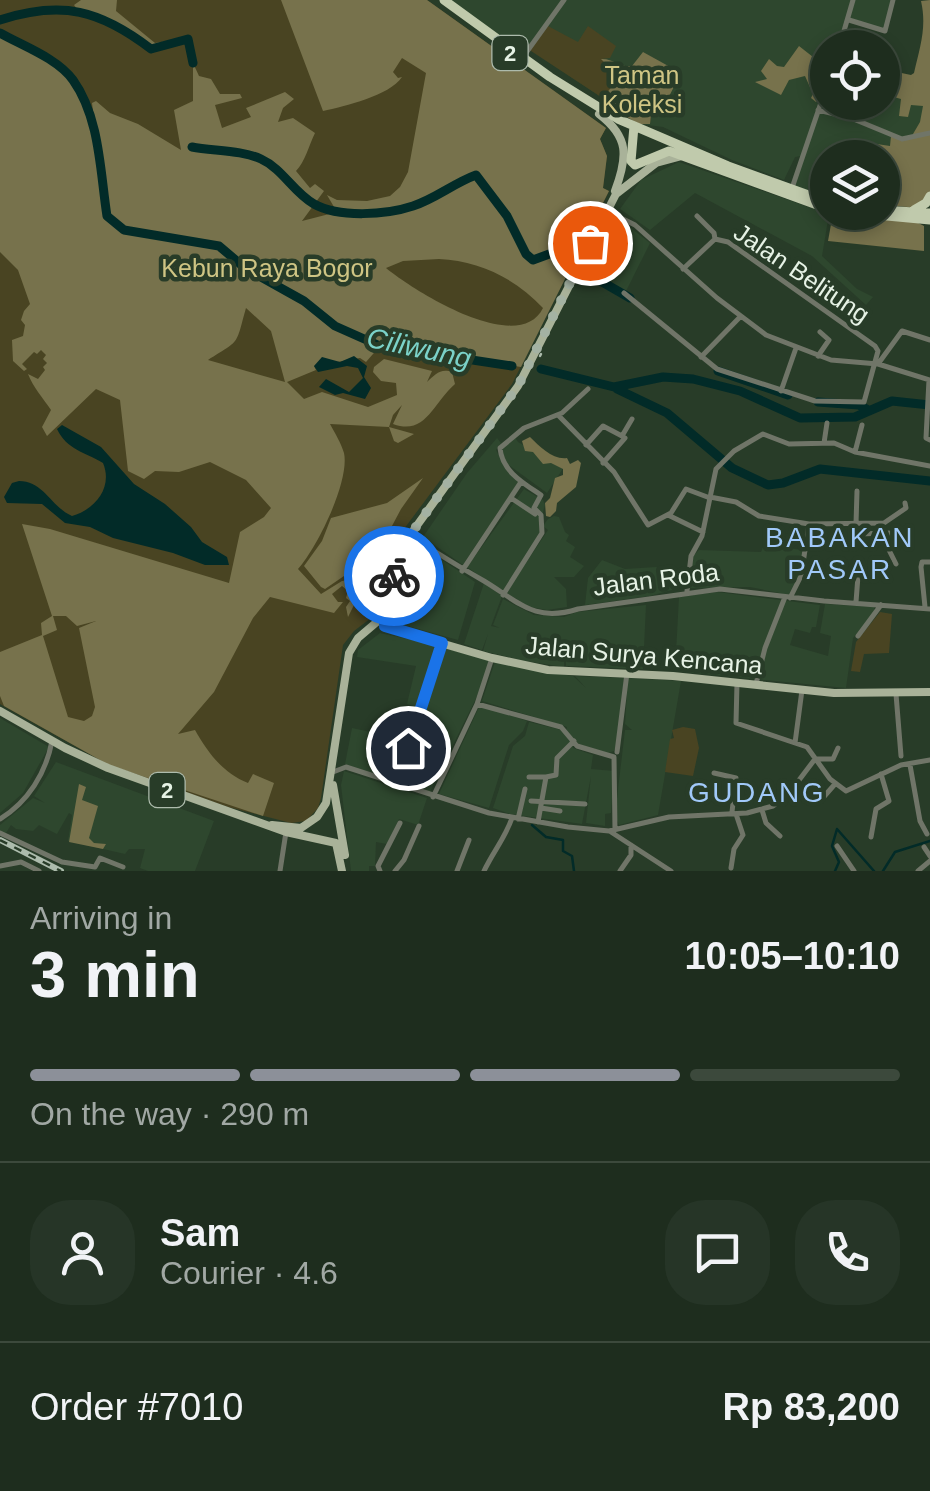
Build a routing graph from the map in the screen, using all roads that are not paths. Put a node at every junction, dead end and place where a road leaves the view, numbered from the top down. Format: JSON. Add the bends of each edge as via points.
{"nodes":[{"id":1,"x":435,"y":0,"type":"edge"},
{"id":2,"x":444,"y":0,"type":"edge"},
{"id":3,"x":564,"y":0,"type":"edge"},
{"id":4,"x":853,"y":0,"type":"edge"},
{"id":5,"x":892,"y":0,"type":"edge"},
{"id":6,"x":848,"y":20,"type":"junction"},
{"id":7,"x":845,"y":30,"type":"edge"},
{"id":8,"x":523,"y":57,"type":"junction"},
{"id":9,"x":589,"y":103,"type":"junction"},
{"id":10,"x":599,"y":114,"type":"junction"},
{"id":11,"x":815,"y":120,"type":"edge"},
{"id":12,"x":856,"y":120,"type":"edge"},
{"id":13,"x":632,"y":130,"type":"junction"},
{"id":14,"x":930,"y":133,"type":"edge"},
{"id":15,"x":682,"y":156,"type":"junction"},
{"id":16,"x":791,"y":190,"type":"junction"},
{"id":17,"x":930,"y":196,"type":"edge"},
{"id":18,"x":810,"y":198,"type":"edge"},
{"id":19,"x":810,"y":199,"type":"edge"},
{"id":20,"x":902,"y":210,"type":"joint"},
{"id":21,"x":605,"y":212,"type":"junction"},
{"id":22,"x":900,"y":215,"type":"edge"},
{"id":23,"x":697,"y":216,"type":"dead end"},
{"id":24,"x":930,"y":216,"type":"edge"},
{"id":25,"x":714,"y":239,"type":"junction"},
{"id":26,"x":683,"y":269,"type":"junction"},
{"id":27,"x":624,"y":293,"type":"dead end"},
{"id":28,"x":740,"y":317,"type":"junction"},
{"id":29,"x":820,"y":332,"type":"dead end"},
{"id":30,"x":930,"y":340,"type":"edge"},
{"id":31,"x":796,"y":348,"type":"junction"},
{"id":32,"x":818,"y":356,"type":"junction"},
{"id":33,"x":701,"y":357,"type":"junction"},
{"id":34,"x":875,"y":364,"type":"junction"},
{"id":35,"x":930,"y":380,"type":"edge"},
{"id":36,"x":588,"y":389,"type":"dead end"},
{"id":37,"x":781,"y":392,"type":"junction"},
{"id":38,"x":558,"y":416,"type":"junction"},
{"id":39,"x":632,"y":419,"type":"dead end"},
{"id":40,"x":827,"y":423,"type":"dead end"},
{"id":41,"x":862,"y":424,"type":"dead end"},
{"id":42,"x":622,"y":436,"type":"junction"},
{"id":43,"x":930,"y":440,"type":"edge"},
{"id":44,"x":824,"y":443,"type":"junction"},
{"id":45,"x":585,"y":445,"type":"junction"},
{"id":46,"x":856,"y":452,"type":"junction"},
{"id":47,"x":603,"y":463,"type":"junction"},
{"id":48,"x":930,"y":466,"type":"edge"},
{"id":49,"x":521,"y":482,"type":"junction"},
{"id":50,"x":857,"y":491,"type":"dead end"},
{"id":51,"x":510,"y":498,"type":"junction"},
{"id":52,"x":710,"y":498,"type":"junction"},
{"id":53,"x":905,"y":503,"type":"dead end"},
{"id":54,"x":668,"y":515,"type":"junction"},
{"id":55,"x":541,"y":518,"type":"junction"},
{"id":56,"x":809,"y":524,"type":"junction"},
{"id":57,"x":856,"y":524,"type":"junction"},
{"id":58,"x":703,"y":532,"type":"junction"},
{"id":59,"x":410,"y":535,"type":"junction"},
{"id":60,"x":930,"y":562,"type":"edge"},
{"id":61,"x":896,"y":564,"type":"dead end"},
{"id":62,"x":462,"y":571,"type":"junction"},
{"id":63,"x":858,"y":576,"type":"dead end"},
{"id":64,"x":687,"y":591,"type":"junction"},
{"id":65,"x":503,"y":595,"type":"junction"},
{"id":66,"x":788,"y":597,"type":"junction"},
{"id":67,"x":386,"y":601,"type":"junction"},
{"id":68,"x":856,"y":602,"type":"junction"},
{"id":69,"x":880,"y":604,"type":"junction"},
{"id":70,"x":928,"y":608,"type":"edge"},
{"id":71,"x":858,"y":636,"type":"dead end"},
{"id":72,"x":442,"y":643,"type":"junction"},
{"id":73,"x":492,"y":658,"type":"junction"},
{"id":74,"x":627,"y":673,"type":"junction"},
{"id":75,"x":736,"y":682,"type":"junction"},
{"id":76,"x":756,"y":685,"type":"junction"},
{"id":77,"x":802,"y":690,"type":"junction"},
{"id":78,"x":930,"y":692,"type":"edge"},
{"id":79,"x":896,"y":693,"type":"junction"},
{"id":80,"x":476,"y":704,"type":"junction"},
{"id":81,"x":0,"y":711,"type":"edge"},
{"id":82,"x":52,"y":741,"type":"junction"},
{"id":83,"x":574,"y":742,"type":"junction"},
{"id":84,"x":795,"y":743,"type":"junction"},
{"id":85,"x":65,"y":748,"type":"junction"},
{"id":86,"x":838,"y":748,"type":"dead end"},
{"id":87,"x":616,"y":754,"type":"junction"},
{"id":88,"x":901,"y":756,"type":"dead end"},
{"id":89,"x":815,"y":759,"type":"junction"},
{"id":90,"x":930,"y":760,"type":"edge"},
{"id":91,"x":47,"y":763,"type":"junction"},
{"id":92,"x":910,"y":764,"type":"junction"},
{"id":93,"x":333,"y":769,"type":"junction"},
{"id":94,"x":714,"y":773,"type":"dead end"},
{"id":95,"x":881,"y":774,"type":"junction"},
{"id":96,"x":530,"y":777,"type":"dead end"},
{"id":97,"x":546,"y":777,"type":"junction"},
{"id":98,"x":397,"y":784,"type":"junction"},
{"id":99,"x":835,"y":784,"type":"junction"},
{"id":100,"x":525,"y":789,"type":"dead end"},
{"id":101,"x":434,"y":796,"type":"junction"},
{"id":102,"x":821,"y":800,"type":"dead end"},
{"id":103,"x":531,"y":801,"type":"dead end"},
{"id":104,"x":585,"y":804,"type":"dead end"},
{"id":105,"x":542,"y":805,"type":"junction"},
{"id":106,"x":762,"y":810,"type":"junction"},
{"id":107,"x":560,"y":811,"type":"dead end"},
{"id":108,"x":734,"y":813,"type":"junction"},
{"id":109,"x":515,"y":818,"type":"junction"},
{"id":110,"x":0,"y":819,"type":"edge"},
{"id":111,"x":400,"y":822,"type":"dead end"},
{"id":112,"x":538,"y":822,"type":"junction"},
{"id":113,"x":272,"y":825,"type":"junction"},
{"id":114,"x":340,"y":825,"type":"junction"},
{"id":115,"x":419,"y":826,"type":"dead end"},
{"id":116,"x":612,"y":830,"type":"junction"},
{"id":117,"x":286,"y":832,"type":"junction"},
{"id":118,"x":0,"y":833,"type":"edge"},
{"id":119,"x":926,"y":834,"type":"dead end"},
{"id":120,"x":780,"y":836,"type":"dead end"},
{"id":121,"x":313,"y":837,"type":"junction"},
{"id":122,"x":871,"y":837,"type":"dead end"},
{"id":123,"x":469,"y":840,"type":"dead end"},
{"id":124,"x":630,"y":845,"type":"junction"},
{"id":125,"x":837,"y":846,"type":"dead end"},
{"id":126,"x":924,"y":847,"type":"dead end"},
{"id":127,"x":930,"y":859,"type":"edge"},
{"id":128,"x":0,"y":866,"type":"edge"},
{"id":129,"x":124,"y":867,"type":"dead end"},
{"id":130,"x":16,"y":868,"type":"edge"},
{"id":131,"x":731,"y":868,"type":"dead end"},
{"id":132,"x":39,"y":871,"type":"edge"},
{"id":133,"x":280,"y":871,"type":"edge"},
{"id":134,"x":344,"y":871,"type":"edge"},
{"id":135,"x":380,"y":871,"type":"edge"},
{"id":136,"x":395,"y":871,"type":"edge"},
{"id":137,"x":457,"y":871,"type":"edge"},
{"id":138,"x":484,"y":871,"type":"edge"},
{"id":139,"x":620,"y":871,"type":"edge"},
{"id":140,"x":671,"y":871,"type":"edge"},
{"id":141,"x":854,"y":871,"type":"edge"},
{"id":142,"x":918,"y":871,"type":"edge"}],
"edges":[{"from":1,"to":10,"type":"highway","number":"2"},
{"from":2,"to":8,"type":"highway","number":"2"},
{"from":3,"to":8,"type":"street"},
{"from":4,"to":6,"type":"street"},
{"from":5,"to":6,"type":"street","via":[[885,31]]},
{"from":6,"to":7,"type":"street"},
{"from":8,"to":9,"type":"highway","number":"2"},
{"from":9,"to":10,"type":"highway"},
{"from":9,"to":13,"type":"highway","number":"2"},
{"from":10,"to":13,"type":"highway"},
{"from":10,"to":21,"type":"main road","number":"2","via":[[622,141],[621,172]]},
{"from":11,"to":16,"type":"street"},
{"from":12,"to":14,"type":"street","via":[[902,139]]},
{"from":13,"to":15,"type":"highway","number":"2","via":[[632,164],[669,152]]},
{"from":13,"to":16,"type":"highway","number":"2"},
{"from":15,"to":19,"type":"highway","number":"2"},
{"from":15,"to":21,"type":"main road","number":"2","via":[[636,176]]},
{"from":16,"to":18,"type":"highway","number":"2"},
{"from":17,"to":20,"type":"highway","via":[[920,208]]},
{"from":20,"to":24,"type":"highway"},
{"from":21,"to":26,"type":"street","via":[[635,225]]},
{"from":21,"to":59,"type":"main road","number":"2","via":[[518,386]]},
{"from":22,"to":24,"type":"highway"},
{"from":23,"to":25,"type":"street","name":"Jalan Belitung"},
{"from":25,"to":26,"type":"street"},
{"from":25,"to":34,"type":"street","name":"Jalan Belitung","via":[[728,242],[875,346]]},
{"from":26,"to":28,"type":"street"},
{"from":27,"to":33,"type":"street"},
{"from":28,"to":31,"type":"street"},
{"from":28,"to":33,"type":"street"},
{"from":29,"to":32,"type":"street","via":[[829,340]]},
{"from":30,"to":34,"type":"street","via":[[902,331]]},
{"from":31,"to":32,"type":"street"},
{"from":31,"to":37,"type":"street"},
{"from":32,"to":34,"type":"street"},
{"from":33,"to":37,"type":"street"},
{"from":34,"to":35,"type":"street"},
{"from":34,"to":37,"type":"street","via":[[862,403]]},
{"from":35,"to":43,"type":"street"},
{"from":36,"to":38,"type":"street"},
{"from":38,"to":45,"type":"street"},
{"from":38,"to":49,"type":"street","via":[[524,428],[500,448]]},
{"from":39,"to":42,"type":"street"},
{"from":40,"to":44,"type":"street"},
{"from":41,"to":46,"type":"street"},
{"from":42,"to":45,"type":"street","via":[[604,426]]},
{"from":42,"to":47,"type":"street"},
{"from":44,"to":46,"type":"street"},
{"from":44,"to":52,"type":"street","via":[[789,444],[763,434],[748,440],[719,466]]},
{"from":45,"to":47,"type":"street"},
{"from":46,"to":48,"type":"street"},
{"from":47,"to":54,"type":"street","via":[[646,523]]},
{"from":49,"to":51,"type":"street"},
{"from":49,"to":55,"type":"street","via":[[541,495],[534,508]]},
{"from":50,"to":57,"type":"street"},
{"from":51,"to":55,"type":"street"},
{"from":51,"to":62,"type":"street"},
{"from":52,"to":54,"type":"street","via":[[686,489]]},
{"from":52,"to":56,"type":"street"},
{"from":52,"to":58,"type":"street"},
{"from":53,"to":57,"type":"street","via":[[885,523]]},
{"from":54,"to":58,"type":"street"},
{"from":55,"to":65,"type":"street","via":[[542,533]]},
{"from":56,"to":57,"type":"street"},
{"from":56,"to":66,"type":"street","via":[[801,576]]},
{"from":57,"to":61,"type":"street","via":[[858,534],[888,532]]},
{"from":58,"to":64,"type":"street","via":[[691,556]]},
{"from":59,"to":62,"type":"street","name":"Jalan Roda"},
{"from":59,"to":67,"type":"main road","number":"2"},
{"from":60,"to":70,"type":"street","via":[[921,567]]},
{"from":62,"to":65,"type":"street","name":"Jalan Roda"},
{"from":63,"to":68,"type":"street"},
{"from":64,"to":65,"type":"street","name":"Jalan Roda","via":[[556,615]]},
{"from":64,"to":66,"type":"street","name":"Jalan Roda"},
{"from":66,"to":68,"type":"street","name":"Jalan Roda"},
{"from":66,"to":76,"type":"street"},
{"from":67,"to":72,"type":"main road","name":"Jalan Surya Kencana","via":[[385,626]]},
{"from":67,"to":93,"type":"main road","number":"2","via":[[349,653]]},
{"from":68,"to":69,"type":"street","name":"Jalan Roda"},
{"from":69,"to":70,"type":"street","name":"Jalan Roda"},
{"from":69,"to":71,"type":"street"},
{"from":72,"to":73,"type":"main road","name":"Jalan Surya Kencana"},
{"from":72,"to":98,"type":"street"},
{"from":73,"to":74,"type":"main road","name":"Jalan Surya Kencana","via":[[548,670]]},
{"from":73,"to":80,"type":"street"},
{"from":74,"to":75,"type":"main road","name":"Jalan Surya Kencana"},
{"from":74,"to":87,"type":"street"},
{"from":75,"to":76,"type":"main road","name":"Jalan Surya Kencana"},
{"from":75,"to":84,"type":"street","via":[[736,723]]},
{"from":76,"to":77,"type":"main road","name":"Jalan Surya Kencana"},
{"from":77,"to":79,"type":"main road","name":"Jalan Surya Kencana"},
{"from":77,"to":84,"type":"street"},
{"from":78,"to":79,"type":"main road","name":"Jalan Surya Kencana"},
{"from":79,"to":88,"type":"street"},
{"from":80,"to":83,"type":"street","via":[[561,728]]},
{"from":80,"to":101,"type":"street"},
{"from":81,"to":82,"type":"main road","number":"2"},
{"from":82,"to":85,"type":"main road","number":"2"},
{"from":82,"to":91,"type":"street"},
{"from":83,"to":87,"type":"street"},
{"from":83,"to":97,"type":"street","via":[[560,754],[558,774]]},
{"from":84,"to":89,"type":"street"},
{"from":85,"to":91,"type":"street"},
{"from":85,"to":113,"type":"main road","number":"2"},
{"from":86,"to":89,"type":"street","via":[[832,759]]},
{"from":87,"to":116,"type":"street"},
{"from":89,"to":99,"type":"street"},
{"from":89,"to":106,"type":"street","via":[[782,801]]},
{"from":90,"to":92,"type":"street"},
{"from":91,"to":110,"type":"street","via":[[25,799]]},
{"from":92,"to":95,"type":"street"},
{"from":92,"to":119,"type":"street"},
{"from":93,"to":98,"type":"street"},
{"from":93,"to":113,"type":"main road","number":"2","via":[[322,812],[306,826]]},
{"from":93,"to":114,"type":"main road"},
{"from":94,"to":108,"type":"street","via":[[735,777]]},
{"from":95,"to":99,"type":"street","via":[[853,789]]},
{"from":95,"to":122,"type":"street","via":[[888,801],[876,809]]},
{"from":96,"to":97,"type":"street"},
{"from":97,"to":105,"type":"street"},
{"from":98,"to":101,"type":"street"},
{"from":99,"to":102,"type":"street"},
{"from":100,"to":109,"type":"street"},
{"from":101,"to":109,"type":"street"},
{"from":103,"to":105,"type":"street"},
{"from":104,"to":105,"type":"street"},
{"from":105,"to":107,"type":"street"},
{"from":105,"to":112,"type":"street"},
{"from":106,"to":108,"type":"street"},
{"from":106,"to":120,"type":"street"},
{"from":108,"to":116,"type":"street"},
{"from":108,"to":131,"type":"street","via":[[744,835]]},
{"from":109,"to":112,"type":"street"},
{"from":109,"to":138,"type":"street"},
{"from":111,"to":135,"type":"street"},
{"from":112,"to":116,"type":"street"},
{"from":113,"to":117,"type":"main road"},
{"from":114,"to":121,"type":"main road"},
{"from":114,"to":134,"type":"main road"},
{"from":115,"to":136,"type":"street"},
{"from":116,"to":124,"type":"street"},
{"from":117,"to":121,"type":"main road"},
{"from":117,"to":133,"type":"street"},
{"from":118,"to":129,"type":"street","via":[[72,865],[94,868],[100,858]]},
{"from":121,"to":134,"type":"main road","via":[[336,843]]},
{"from":123,"to":137,"type":"street"},
{"from":124,"to":139,"type":"street"},
{"from":124,"to":140,"type":"street"},
{"from":125,"to":141,"type":"street"},
{"from":126,"to":127,"type":"street"},
{"from":127,"to":142,"type":"street"},
{"from":128,"to":130,"type":"street"},
{"from":130,"to":132,"type":"street","via":[[22,862]]}]}
